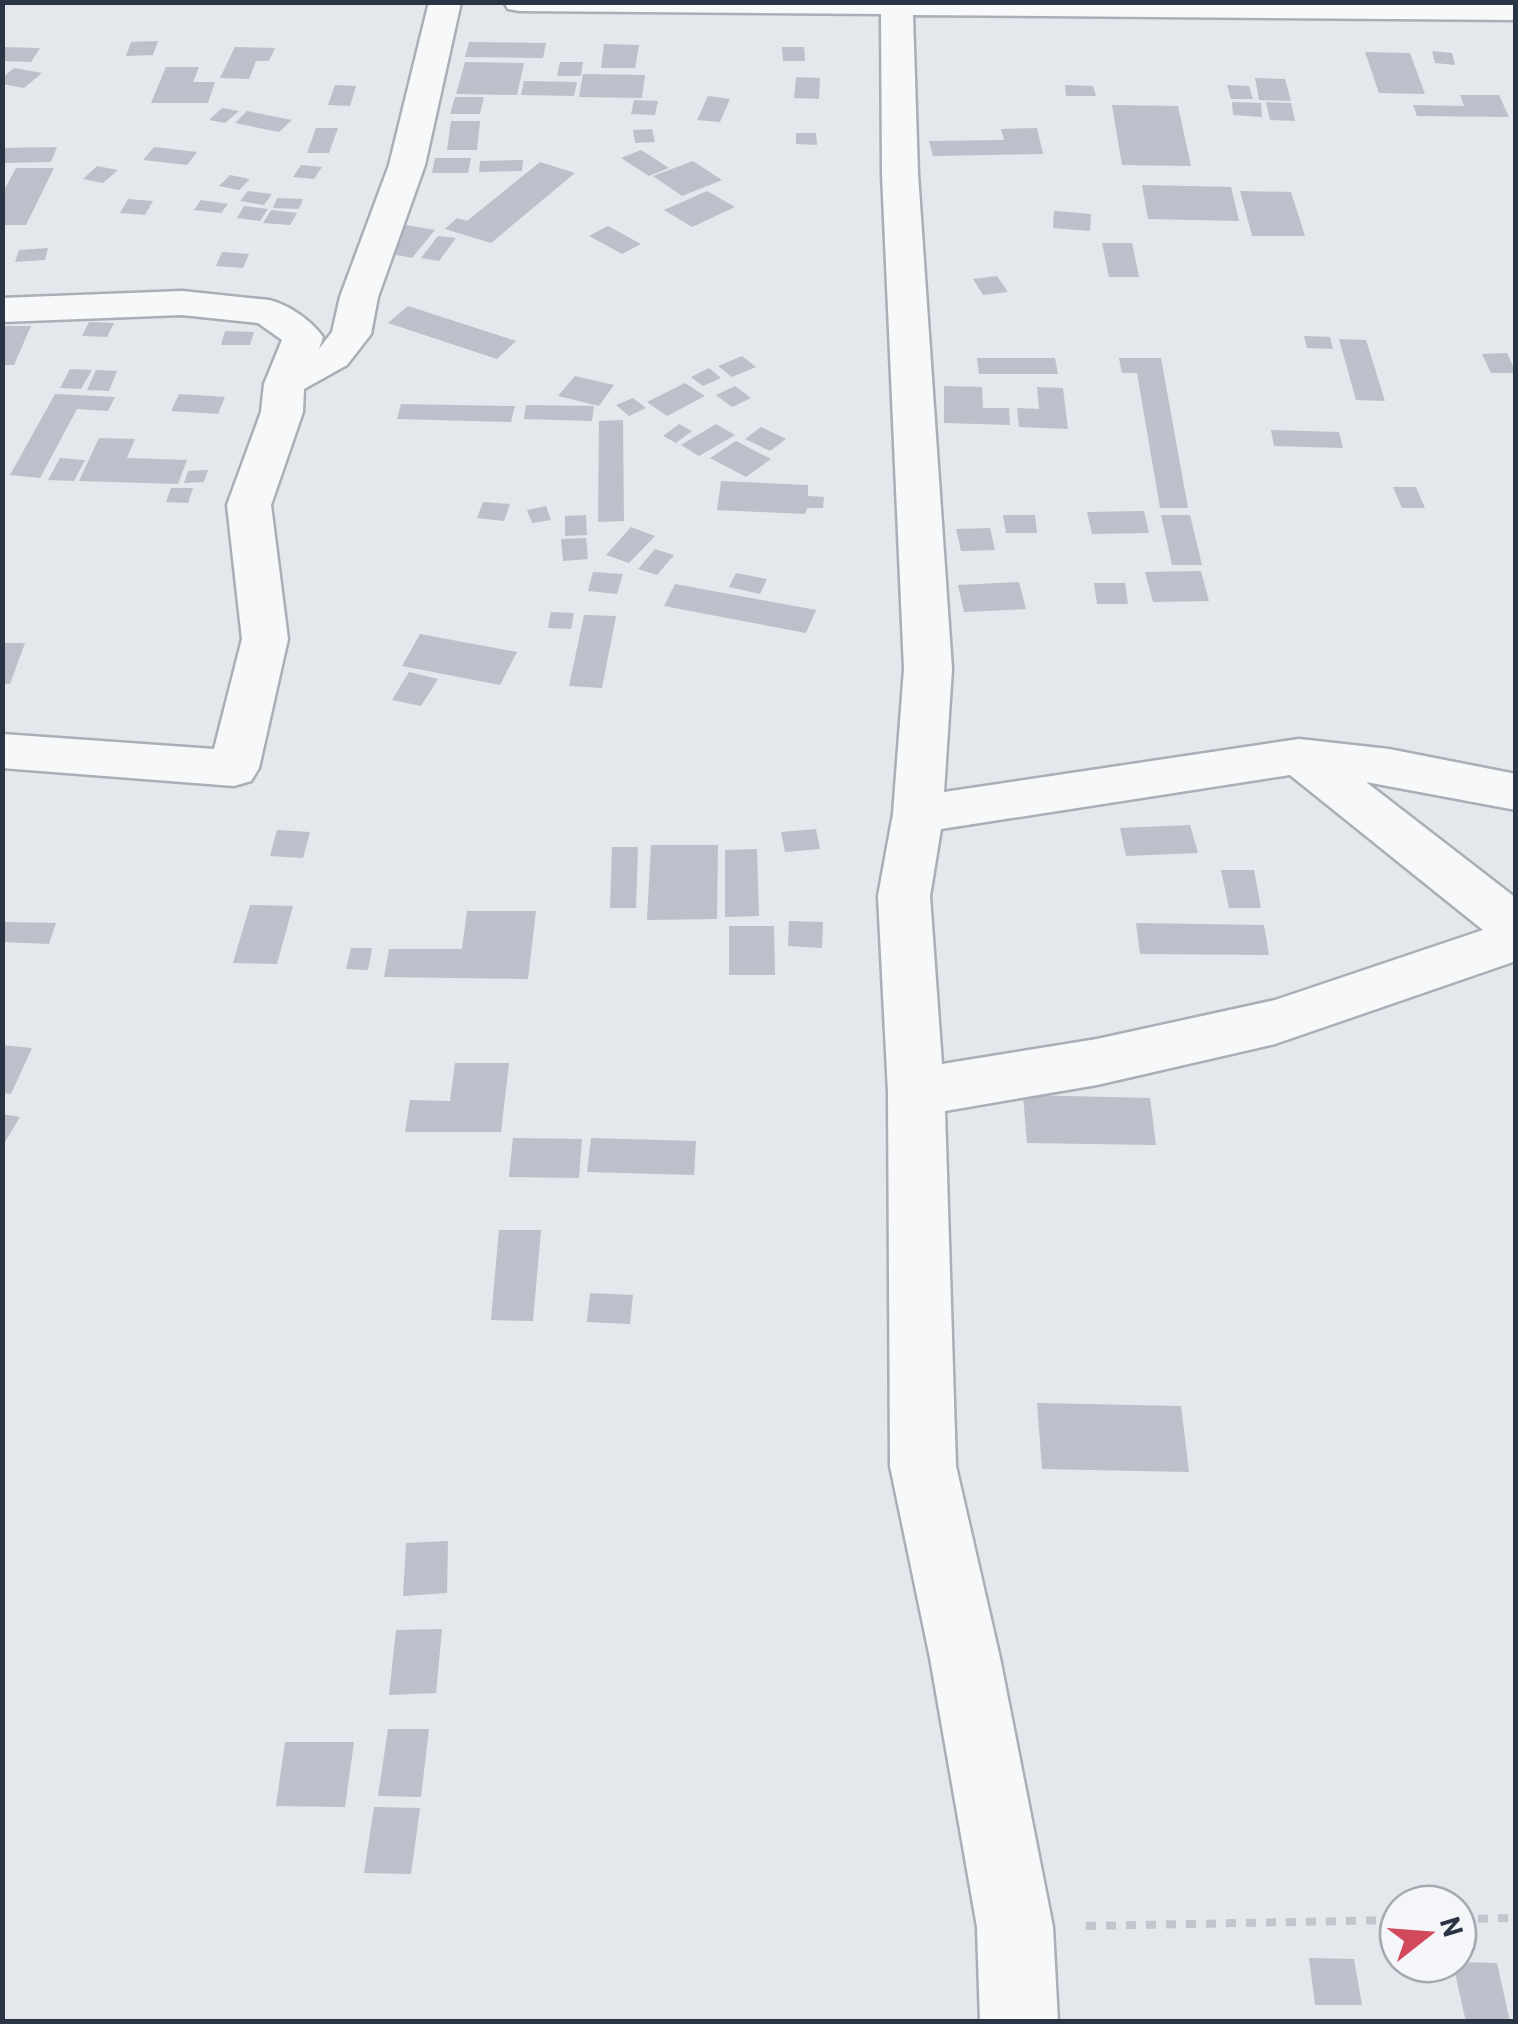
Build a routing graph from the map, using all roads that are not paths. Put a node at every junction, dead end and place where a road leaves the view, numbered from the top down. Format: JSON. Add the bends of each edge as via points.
{"nodes":[{"id":1,"x":445,"y":2,"type":"edge"},
{"id":2,"x":519,"y":2,"type":"edge"},
{"id":3,"x":897,"y":4,"type":"edge"},
{"id":4,"x":1118,"y":5,"type":"edge"},
{"id":5,"x":1516,"y":10,"type":"edge"},
{"id":6,"x":2,"y":310,"type":"edge"},
{"id":7,"x":284,"y":384,"type":"junction"},
{"id":8,"x":2,"y":752,"type":"edge"},
{"id":9,"x":1300,"y":756,"type":"junction"},
{"id":10,"x":1516,"y":792,"type":"edge"},
{"id":11,"x":918,"y":814,"type":"junction"},
{"id":12,"x":1516,"y":926,"type":"edge"},
{"id":13,"x":1516,"y":940,"type":"edge"},
{"id":14,"x":916,"y":1092,"type":"junction"},
{"id":15,"x":1019,"y":2022,"type":"edge"}],
"edges":[{"from":1,"to":7,"type":"street","via":[[408,166],[351,334],[333,356]]},
{"from":2,"to":3,"type":"street"},
{"from":3,"to":4,"type":"street"},
{"from":3,"to":11,"type":"street","via":[[928,669]]},
{"from":4,"to":5,"type":"street"},
{"from":6,"to":7,"type":"street","via":[[182,304],[269,312],[304,338]]},
{"from":7,"to":8,"type":"street","via":[[282,412],[250,505],[266,639],[234,768]]},
{"from":9,"to":10,"type":"street"},
{"from":9,"to":11,"type":"street"},
{"from":9,"to":12,"type":"street"},
{"from":11,"to":14,"type":"street","via":[[904,896]]},
{"from":13,"to":14,"type":"street","via":[[1275,1022],[1097,1062]]},
{"from":14,"to":15,"type":"street","via":[[923,1466],[1015,1927]]}]}
